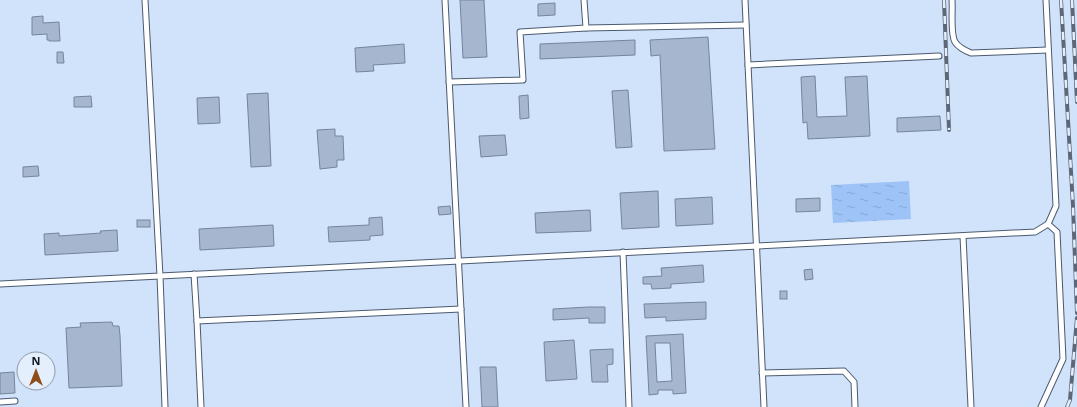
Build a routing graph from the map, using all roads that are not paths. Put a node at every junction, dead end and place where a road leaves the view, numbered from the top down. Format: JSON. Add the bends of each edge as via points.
{"nodes":[{"id":1,"x":144,"y":0,"type":"edge"},
{"id":2,"x":445,"y":0,"type":"edge"},
{"id":3,"x":584,"y":0,"type":"edge"},
{"id":4,"x":745,"y":0,"type":"edge"},
{"id":5,"x":952,"y":0,"type":"edge"},
{"id":6,"x":1046,"y":0,"type":"edge"},
{"id":7,"x":746,"y":25,"type":"junction"},
{"id":8,"x":586,"y":28,"type":"junction"},
{"id":9,"x":1048,"y":50,"type":"junction"},
{"id":10,"x":939,"y":56,"type":"dead end"},
{"id":11,"x":748,"y":65,"type":"junction"},
{"id":12,"x":450,"y":82,"type":"junction"},
{"id":13,"x":1048,"y":224,"type":"junction"},
{"id":14,"x":963,"y":236,"type":"junction"},
{"id":15,"x":756,"y":245,"type":"junction"},
{"id":16,"x":623,"y":252,"type":"junction"},
{"id":17,"x":459,"y":261,"type":"junction"},
{"id":18,"x":194,"y":274,"type":"junction"},
{"id":19,"x":160,"y":276,"type":"junction"},
{"id":20,"x":0,"y":284,"type":"edge"},
{"id":21,"x":461,"y":309,"type":"junction"},
{"id":22,"x":198,"y":321,"type":"junction"},
{"id":23,"x":762,"y":372,"type":"junction"},
{"id":24,"x":15,"y":401,"type":"dead end"},
{"id":25,"x":0,"y":402,"type":"edge"},
{"id":26,"x":165,"y":407,"type":"edge"},
{"id":27,"x":200,"y":407,"type":"edge"},
{"id":28,"x":466,"y":407,"type":"edge"},
{"id":29,"x":629,"y":407,"type":"edge"},
{"id":30,"x":764,"y":407,"type":"edge"},
{"id":31,"x":855,"y":407,"type":"edge"},
{"id":32,"x":971,"y":407,"type":"edge"},
{"id":33,"x":1041,"y":407,"type":"edge"}],
"edges":[{"from":1,"to":19,"type":"lane"},
{"from":2,"to":12,"type":"lane"},
{"from":3,"to":8,"type":"lane"},
{"from":4,"to":7,"type":"lane"},
{"from":5,"to":9,"type":"lane","via":[[953,35],[962,49],[971,53]]},
{"from":6,"to":9,"type":"lane"},
{"from":7,"to":8,"type":"lane"},
{"from":7,"to":11,"type":"lane"},
{"from":8,"to":12,"type":"lane","via":[[520,32],[524,80]]},
{"from":9,"to":13,"type":"lane","via":[[1056,206]]},
{"from":10,"to":11,"type":"lane"},
{"from":11,"to":15,"type":"lane"},
{"from":12,"to":17,"type":"lane"},
{"from":13,"to":14,"type":"lane","via":[[1035,232]]},
{"from":13,"to":33,"type":"lane","via":[[1057,232],[1063,359]]},
{"from":14,"to":15,"type":"lane"},
{"from":14,"to":32,"type":"lane"},
{"from":15,"to":16,"type":"lane"},
{"from":15,"to":23,"type":"lane"},
{"from":16,"to":17,"type":"lane"},
{"from":16,"to":29,"type":"lane"},
{"from":17,"to":18,"type":"lane"},
{"from":17,"to":21,"type":"lane"},
{"from":18,"to":19,"type":"lane"},
{"from":18,"to":22,"type":"lane"},
{"from":19,"to":20,"type":"lane"},
{"from":19,"to":26,"type":"lane"},
{"from":21,"to":22,"type":"lane"},
{"from":21,"to":28,"type":"lane"},
{"from":22,"to":27,"type":"lane"},
{"from":23,"to":30,"type":"lane"},
{"from":23,"to":31,"type":"lane","via":[[844,371],[854,382]]},
{"from":24,"to":25,"type":"lane"}]}
